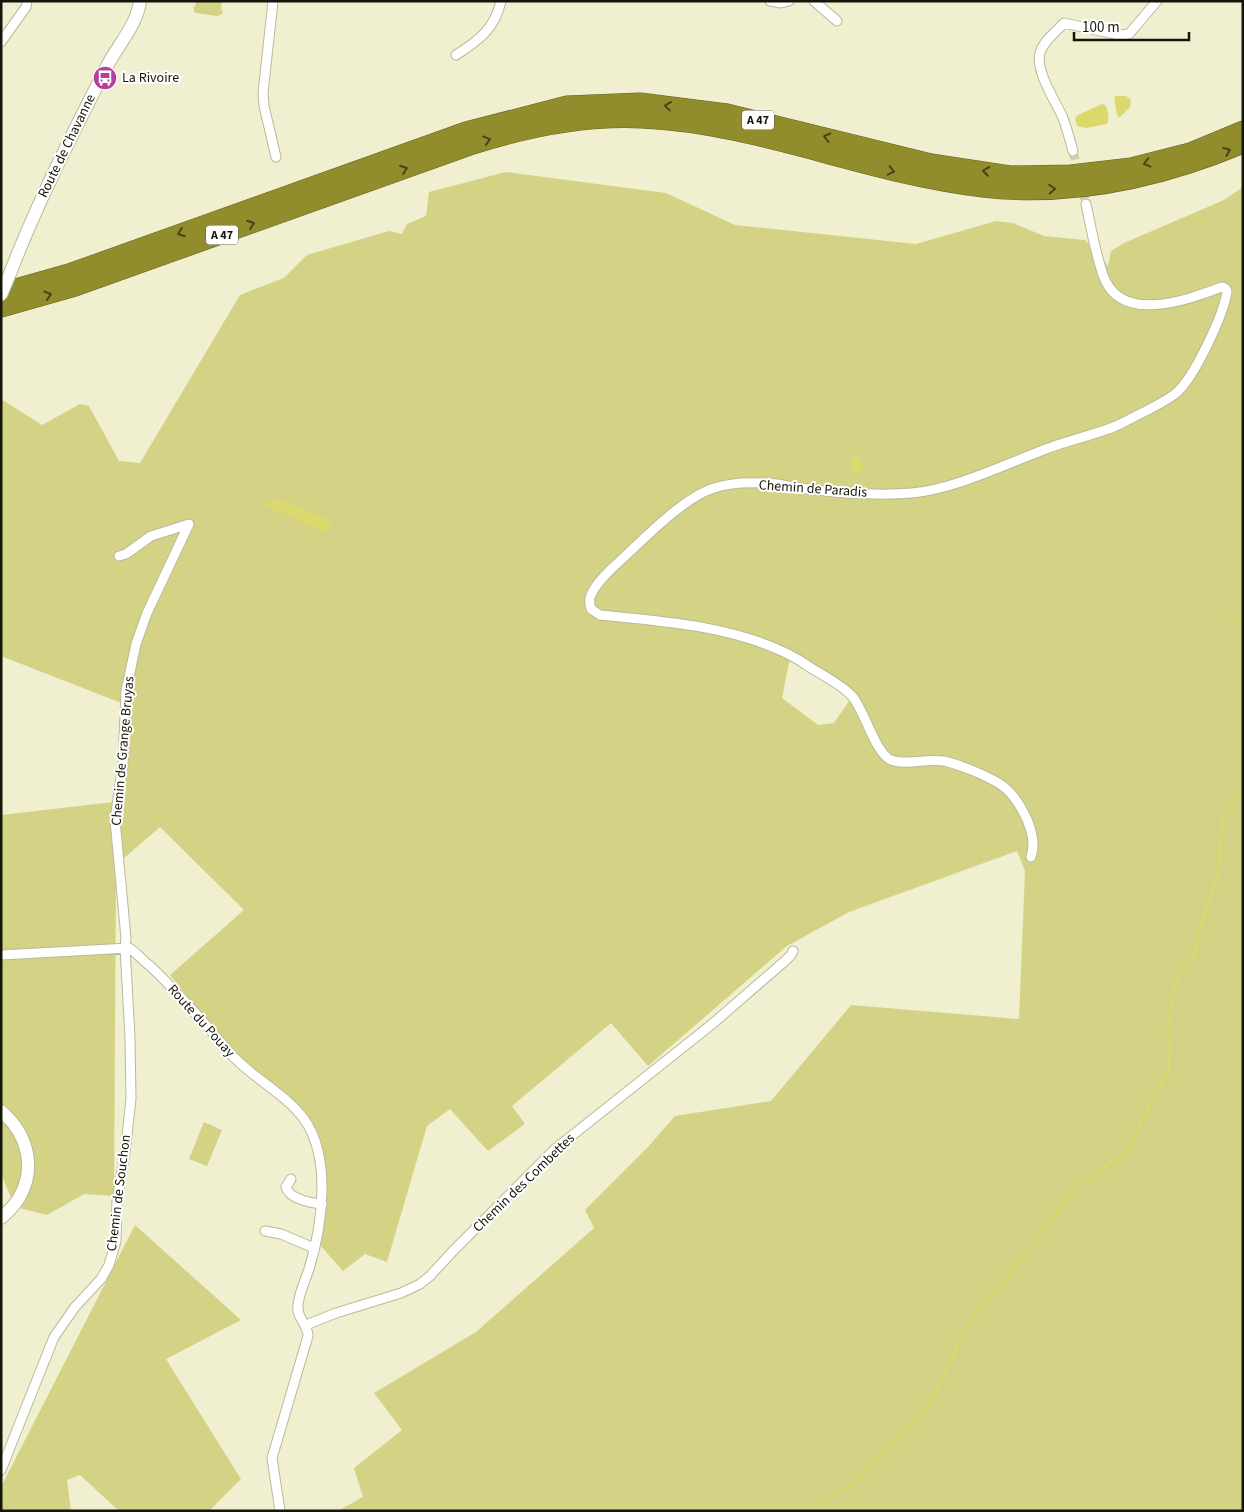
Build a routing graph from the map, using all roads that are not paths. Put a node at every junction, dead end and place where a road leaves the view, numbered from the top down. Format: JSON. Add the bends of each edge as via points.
{"nodes":[{"id":1,"x":27,"y":1,"type":"edge"},
{"id":2,"x":140,"y":1,"type":"edge"},
{"id":3,"x":273,"y":1,"type":"edge"},
{"id":4,"x":501,"y":1,"type":"edge"},
{"id":5,"x":770,"y":1,"type":"edge"},
{"id":6,"x":789,"y":1,"type":"edge"},
{"id":7,"x":814,"y":1,"type":"edge"},
{"id":8,"x":1157,"y":1,"type":"edge"},
{"id":9,"x":837,"y":21,"type":"dead end"},
{"id":10,"x":1,"y":42,"type":"edge"},
{"id":11,"x":456,"y":55,"type":"dead end"},
{"id":12,"x":1243,"y":130,"type":"edge"},
{"id":13,"x":1243,"y":144,"type":"edge"},
{"id":14,"x":1074,"y":151,"type":"tunnel mouth"},
{"id":15,"x":276,"y":158,"type":"dead end"},
{"id":16,"x":1086,"y":204,"type":"tunnel mouth"},
{"id":17,"x":1,"y":294,"type":"edge"},
{"id":18,"x":1,"y":308,"type":"edge"},
{"id":19,"x":119,"y":556,"type":"dead end"},
{"id":20,"x":1031,"y":857,"type":"dead end"},
{"id":21,"x":125,"y":947,"type":"junction"},
{"id":22,"x":793,"y":950,"type":"dead end"},
{"id":23,"x":1,"y":955,"type":"edge"},
{"id":24,"x":1,"y":1111,"type":"edge"},
{"id":25,"x":291,"y":1179,"type":"dead end"},
{"id":26,"x":322,"y":1204,"type":"junction"},
{"id":27,"x":1,"y":1218,"type":"edge"},
{"id":28,"x":265,"y":1231,"type":"dead end"},
{"id":29,"x":314,"y":1248,"type":"junction"},
{"id":30,"x":306,"y":1325,"type":"junction"},
{"id":31,"x":1,"y":1470,"type":"edge"},
{"id":32,"x":280,"y":1511,"type":"edge"}],
"edges":[{"from":1,"to":10,"type":"street"},
{"from":2,"to":17,"type":"main road","name":"Route de Chavanne","bridge":true,"via":[[138,12],[107,65],[38,206]]},
{"from":3,"to":15,"type":"street","via":[[263,93]]},
{"from":4,"to":11,"type":"street","via":[[492,25],[481,38]]},
{"from":5,"to":6,"type":"street"},
{"from":7,"to":9,"type":"street"},
{"from":8,"to":14,"type":"street","via":[[1129,34],[1119,35],[1064,23],[1042,48],[1041,72]]},
{"from":12,"to":17,"type":"highway","number":"A 47","one_way":true,"via":[[1190,152],[1131,167],[1071,174],[1010,175],[931,163],[728,113],[640,102],[567,106],[466,131],[69,273]]},
{"from":18,"to":13,"type":"highway","number":"A 47","one_way":true,"via":[[75,287],[470,146],[531,129],[573,122],[640,119],[691,123],[925,179],[1011,190],[1073,188],[1129,180],[1195,163]]},
{"from":16,"to":20,"type":"street","name":"Chemin de Paradis","via":[[1103,276],[1116,296],[1146,305],[1172,303],[1222,287],[1227,290],[1223,310],[1205,347],[1193,371],[1176,393],[1117,425],[973,477],[913,493],[865,494],[775,484],[713,488],[682,506],[646,536],[610,570],[589,600],[591,609],[600,615],[670,622],[755,641],[788,654],[823,674],[852,696],[883,754],[892,760],[943,761],[1001,784],[1018,801],[1028,823],[1033,845]]},
{"from":19,"to":21,"type":"street","name":"Chemin de Grange Bruyas","via":[[151,536],[189,524],[147,613],[136,644],[126,691],[123,762],[114,820],[126,929]]},
{"from":21,"to":23,"type":"street"},
{"from":21,"to":26,"type":"street","name":"Route du Pouay","via":[[189,1005],[230,1054],[303,1118],[310,1128],[319,1157]]},
{"from":21,"to":31,"type":"street","name":"Chemin de Souchon","via":[[131,1099],[117,1201],[116,1241],[101,1279],[54,1337]]},
{"from":22,"to":30,"type":"street","name":"Chemin des Combettes","via":[[785,961],[711,1025],[555,1149],[420,1284]]},
{"from":24,"to":27,"type":"main road","via":[[23,1139],[29,1165],[24,1189]]},
{"from":25,"to":26,"type":"street","via":[[287,1192]]},
{"from":26,"to":29,"type":"street","name":"Route du Pouay"},
{"from":28,"to":29,"type":"street"},
{"from":29,"to":30,"type":"street","name":"Route du Pouay","via":[[298,1306],[298,1313]]},
{"from":30,"to":32,"type":"street","name":"Route du Pouay","via":[[308,1336],[272,1458]]}]}
